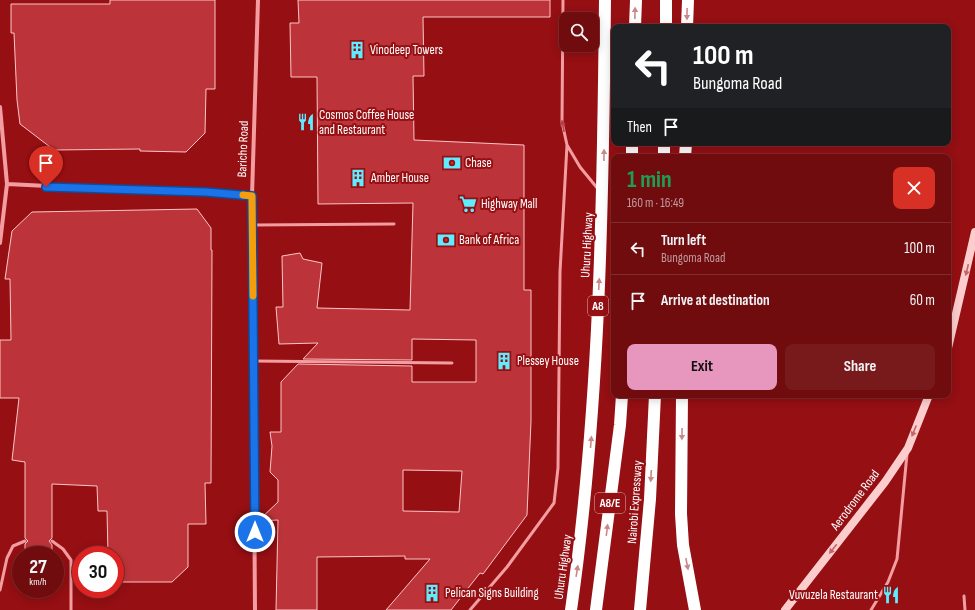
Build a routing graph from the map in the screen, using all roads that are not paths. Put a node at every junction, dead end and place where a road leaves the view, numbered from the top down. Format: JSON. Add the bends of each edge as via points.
{"nodes":[{"id":1,"x":258,"y":0,"type":"edge"},
{"id":2,"x":562,"y":0,"type":"edge"},
{"id":3,"x":605,"y":0,"type":"edge"},
{"id":4,"x":636,"y":0,"type":"edge"},
{"id":5,"x":666,"y":0,"type":"edge"},
{"id":6,"x":688,"y":0,"type":"edge"},
{"id":7,"x":635,"y":24,"type":"edge"},
{"id":8,"x":666,"y":24,"type":"edge"},
{"id":9,"x":687,"y":24,"type":"edge"},
{"id":10,"x":0,"y":107,"type":"edge"},
{"id":11,"x":567,"y":145,"type":"junction"},
{"id":12,"x":7,"y":184,"type":"junction"},
{"id":13,"x":604,"y":195,"type":"junction"},
{"id":14,"x":252,"y":196,"type":"junction"},
{"id":15,"x":394,"y":224,"type":"dead end"},
{"id":16,"x":252,"y":225,"type":"junction"},
{"id":17,"x":975,"y":232,"type":"edge"},
{"id":18,"x":0,"y":243,"type":"edge"},
{"id":19,"x":951,"y":335,"type":"edge"},
{"id":20,"x":253,"y":361,"type":"junction"},
{"id":21,"x":452,"y":363,"type":"dead end"},
{"id":22,"x":622,"y":398,"type":"edge"},
{"id":23,"x":655,"y":398,"type":"edge"},
{"id":24,"x":682,"y":398,"type":"edge"},
{"id":25,"x":928,"y":398,"type":"edge"},
{"id":26,"x":908,"y":448,"type":"junction"},
{"id":27,"x":25,"y":541,"type":"dead end"},
{"id":28,"x":52,"y":541,"type":"dead end"},
{"id":29,"x":0,"y":590,"type":"edge"},
{"id":30,"x":964,"y":596,"type":"dead end"},
{"id":31,"x":71,"y":610,"type":"edge"},
{"id":32,"x":255,"y":610,"type":"edge"},
{"id":33,"x":470,"y":610,"type":"edge"},
{"id":34,"x":571,"y":610,"type":"edge"},
{"id":35,"x":596,"y":610,"type":"edge"},
{"id":36,"x":640,"y":610,"type":"edge"},
{"id":37,"x":695,"y":610,"type":"edge"},
{"id":38,"x":786,"y":610,"type":"edge"},
{"id":39,"x":871,"y":610,"type":"edge"},
{"id":40,"x":965,"y":610,"type":"edge"}],
"edges":[{"from":1,"to":14,"type":"street","name":"Baricho Road"},
{"from":11,"to":2,"type":"lane","one_way":true,"via":[[562,122]]},
{"from":13,"to":3,"type":"highway","name":"Uhuru Highway","number":"A8","one_way":true},
{"from":7,"to":4,"type":"highway","one_way":true},
{"from":5,"to":8,"type":"highway"},
{"from":6,"to":9,"type":"highway","one_way":true},
{"from":10,"to":12,"type":"street"},
{"from":11,"to":13,"type":"lane","via":[[580,167]]},
{"from":11,"to":33,"type":"lane","via":[[560,272],[558,468],[554,503],[507,567]]},
{"from":12,"to":14,"type":"street"},
{"from":12,"to":18,"type":"street"},
{"from":34,"to":13,"type":"highway","name":"Uhuru Highway","number":"A8","one_way":true,"via":[[591,436]]},
{"from":14,"to":16,"type":"street","name":"Baricho Road"},
{"from":15,"to":16,"type":"lane"},
{"from":16,"to":20,"type":"street","name":"Baricho Road"},
{"from":17,"to":19,"type":"main road","one_way":true},
{"from":20,"to":21,"type":"lane"},
{"from":20,"to":32,"type":"street","name":"Baricho Road"},
{"from":35,"to":22,"type":"highway","name":"Nairobi Expressway","number":"A8/E","one_way":true},
{"from":23,"to":36,"type":"highway","name":"Nairobi Expressway","one_way":true,"via":[[650,500]]},
{"from":24,"to":37,"type":"highway","one_way":true,"via":[[680,514]]},
{"from":25,"to":26,"type":"main road","name":"Aerodrome Road","one_way":true},
{"from":26,"to":38,"type":"main road","name":"Aerodrome Road","one_way":true,"via":[[885,482]]},
{"from":26,"to":39,"type":"lane","via":[[898,559]]},
{"from":27,"to":29,"type":"lane","via":[[13,546],[7,558]]},
{"from":28,"to":31,"type":"lane","via":[[63,549],[71,560]]},
{"from":30,"to":40,"type":"lane"}]}
